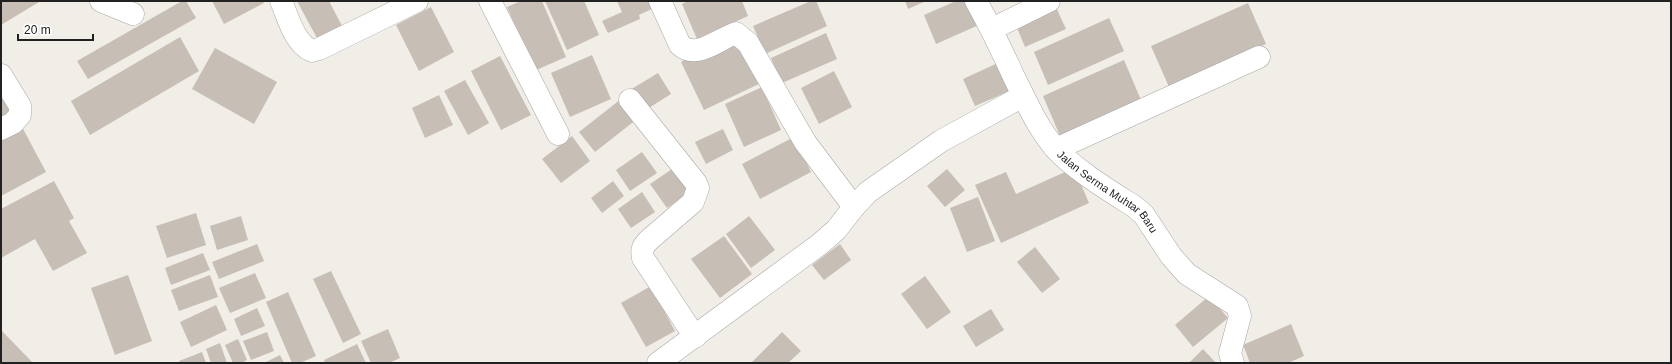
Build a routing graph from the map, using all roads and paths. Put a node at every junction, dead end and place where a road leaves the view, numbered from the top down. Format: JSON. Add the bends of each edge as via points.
{"nodes":[{"id":1,"x":101,"y":1,"type":"edge"},
{"id":2,"x":280,"y":1,"type":"edge"},
{"id":3,"x":417,"y":1,"type":"edge"},
{"id":4,"x":660,"y":1,"type":"edge"},
{"id":5,"x":976,"y":1,"type":"edge"},
{"id":6,"x":1049,"y":1,"type":"edge"},
{"id":7,"x":496,"y":3,"type":"edge"},
{"id":8,"x":133,"y":14,"type":"dead end"},
{"id":9,"x":992,"y":29,"type":"junction"},
{"id":10,"x":1259,"y":57,"type":"dead end"},
{"id":11,"x":1,"y":75,"type":"edge"},
{"id":12,"x":1024,"y":96,"type":"junction"},
{"id":13,"x":630,"y":100,"type":"dead end"},
{"id":14,"x":1,"y":129,"type":"edge"},
{"id":15,"x":558,"y":134,"type":"dead end"},
{"id":16,"x":1056,"y":149,"type":"junction"},
{"id":17,"x":854,"y":207,"type":"junction"},
{"id":18,"x":695,"y":337,"type":"junction"},
{"id":19,"x":658,"y":363,"type":"edge"},
{"id":20,"x":1233,"y":363,"type":"edge"}],
"edges":[{"from":1,"to":8,"type":"street"},
{"from":2,"to":3,"type":"street","via":[[296,36],[312,51]]},
{"from":4,"to":17,"type":"street","via":[[684,49],[698,50],[736,33],[748,43],[805,142]]},
{"from":5,"to":9,"type":"street","name":"Jalan Serma Muhtar Baru"},
{"from":6,"to":9,"type":"street"},
{"from":7,"to":15,"type":"street"},
{"from":9,"to":12,"type":"street","name":"Jalan Serma Muhtar Baru"},
{"from":10,"to":16,"type":"street"},
{"from":11,"to":14,"type":"street","via":[[20,106],[20,115],[13,123]]},
{"from":12,"to":16,"type":"street","name":"Jalan Serma Muhtar Baru","via":[[1045,135]]},
{"from":12,"to":17,"type":"street","via":[[941,141],[868,192]]},
{"from":13,"to":18,"type":"street","via":[[696,182],[698,188],[694,202],[649,240],[642,251],[643,258]]},
{"from":16,"to":20,"type":"street","name":"Jalan Serma Muhtar Baru","via":[[1073,165],[1136,207],[1186,274],[1237,306],[1240,316],[1230,353]]},
{"from":17,"to":18,"type":"street","via":[[836,230],[820,244]]},
{"from":18,"to":19,"type":"street"}]}
